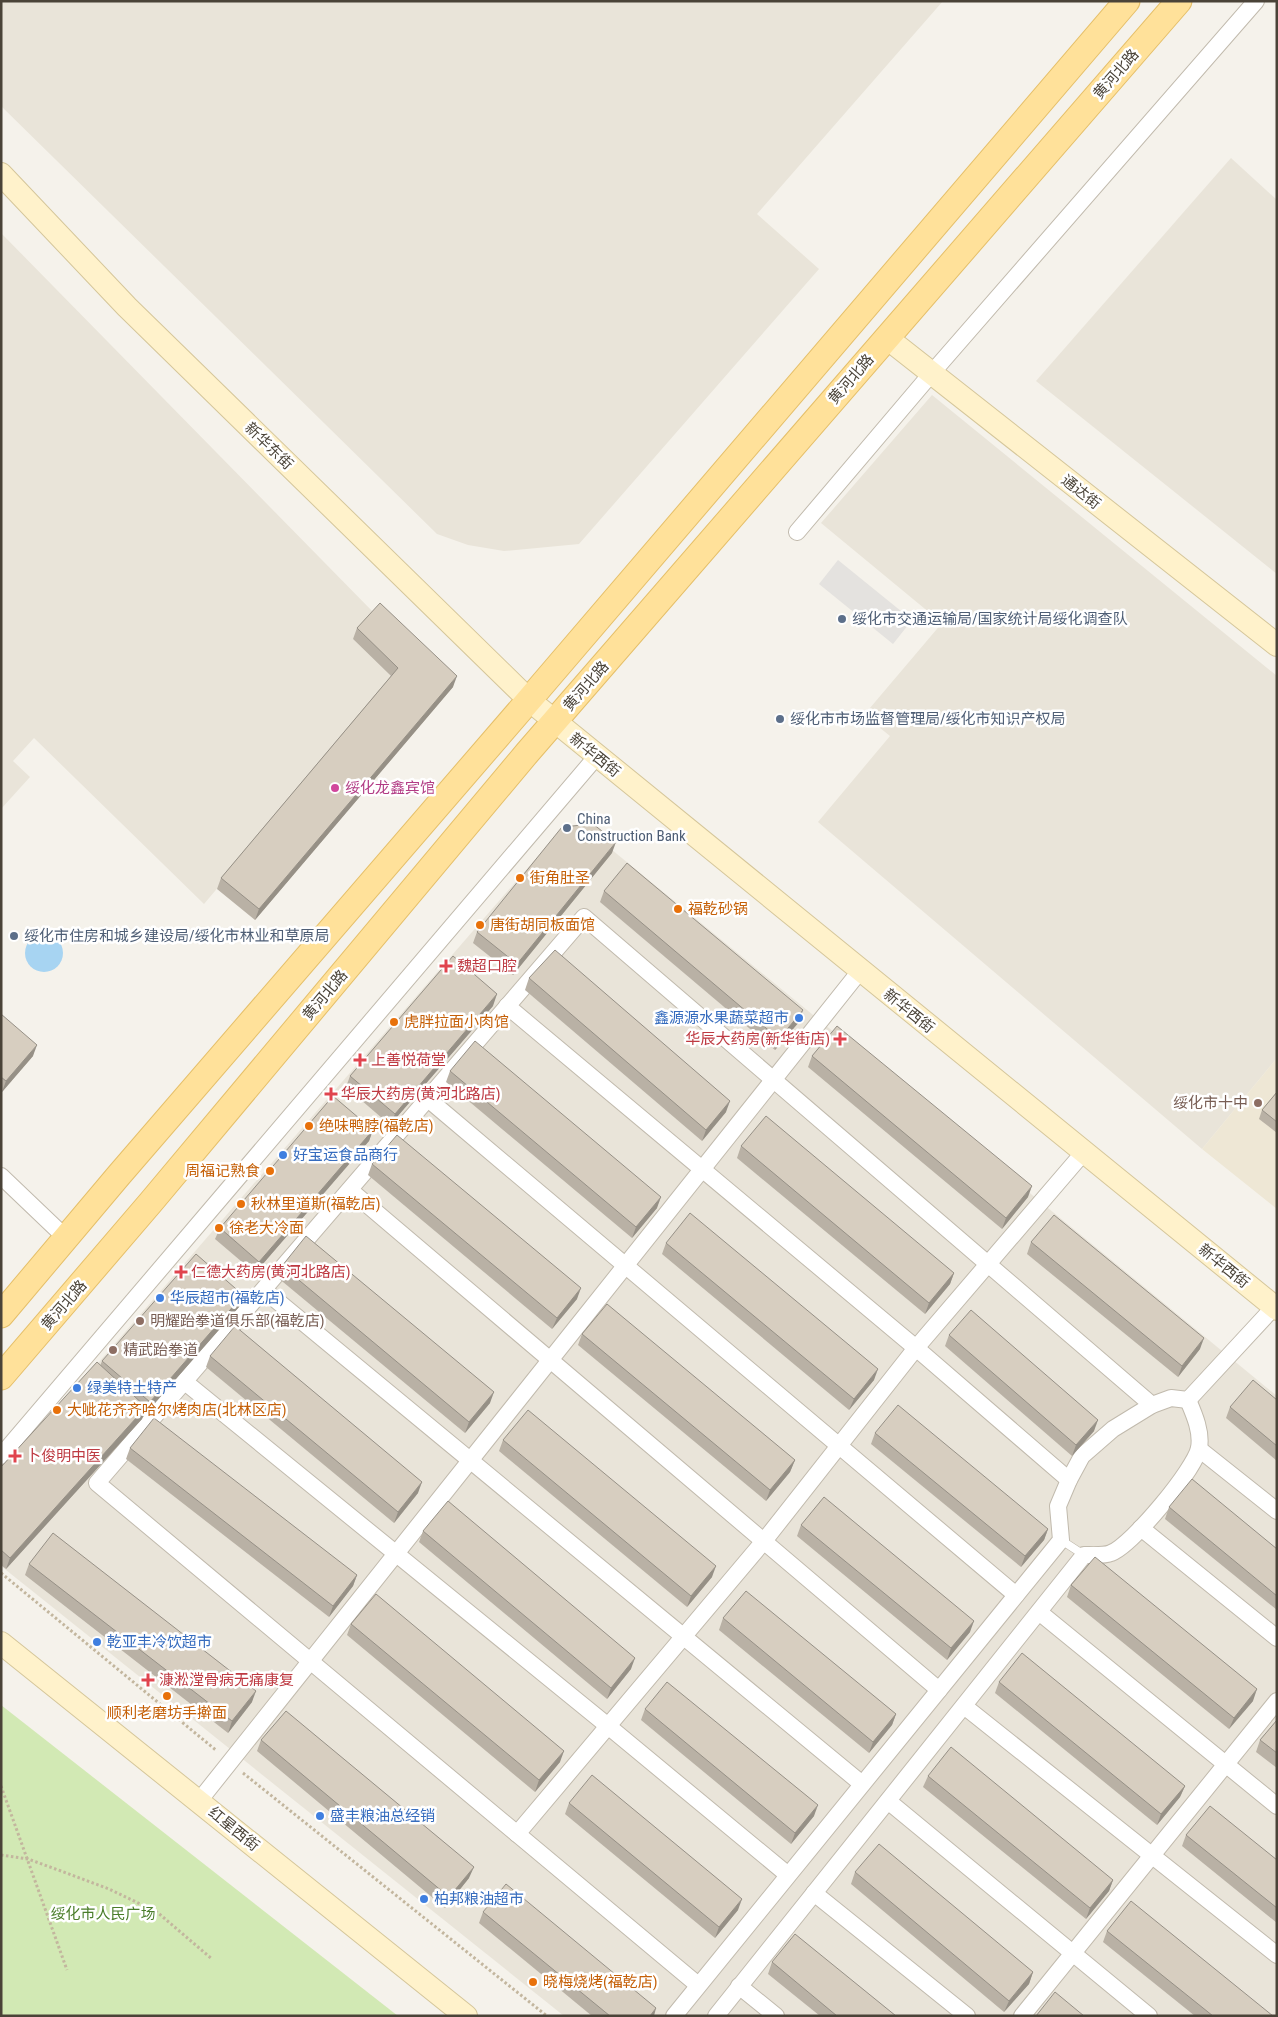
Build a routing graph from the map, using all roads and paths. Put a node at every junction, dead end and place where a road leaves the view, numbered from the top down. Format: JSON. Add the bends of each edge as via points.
{"nodes":[{"id":1,"x":1127,"y":1,"type":"edge"},
{"id":2,"x":1179,"y":1,"type":"edge"},
{"id":3,"x":1256,"y":1,"type":"edge"},
{"id":4,"x":1,"y":174,"type":"edge"},
{"id":5,"x":887,"y":338,"type":"junction"},
{"id":6,"x":931,"y":374,"type":"junction"},
{"id":7,"x":797,"y":532,"type":"dead end"},
{"id":8,"x":1277,"y":645,"type":"edge"},
{"id":9,"x":542,"y":711,"type":"junction"},
{"id":10,"x":596,"y":756,"type":"junction"},
{"id":11,"x":860,"y":971,"type":"junction"},
{"id":12,"x":507,"y":1006,"type":"junction"},
{"id":13,"x":774,"y":1080,"type":"junction"},
{"id":14,"x":428,"y":1099,"type":"junction"},
{"id":15,"x":1084,"y":1152,"type":"junction"},
{"id":16,"x":702,"y":1169,"type":"junction"},
{"id":17,"x":1,"y":1176,"type":"edge"},
{"id":18,"x":350,"y":1190,"type":"junction"},
{"id":19,"x":66,"y":1238,"type":"junction"},
{"id":20,"x":987,"y":1263,"type":"junction"},
{"id":21,"x":626,"y":1265,"type":"junction"},
{"id":22,"x":264,"y":1290,"type":"junction"},
{"id":23,"x":1275,"y":1308,"type":"edge"},
{"id":24,"x":1,"y":1315,"type":"edge"},
{"id":25,"x":916,"y":1348,"type":"junction"},
{"id":26,"x":550,"y":1360,"type":"junction"},
{"id":27,"x":1,"y":1377,"type":"edge"},
{"id":28,"x":185,"y":1382,"type":"junction"},
{"id":29,"x":1188,"y":1400,"type":"junction"},
{"id":30,"x":1152,"y":1405,"type":"junction"},
{"id":31,"x":839,"y":1445,"type":"junction"},
{"id":32,"x":1199,"y":1448,"type":"junction"},
{"id":33,"x":1,"y":1456,"type":"edge"},
{"id":34,"x":471,"y":1460,"type":"junction"},
{"id":35,"x":1068,"y":1480,"type":"junction"},
{"id":36,"x":1277,"y":1511,"type":"edge"},
{"id":37,"x":1141,"y":1528,"type":"junction"},
{"id":38,"x":1061,"y":1540,"type":"junction"},
{"id":39,"x":764,"y":1541,"type":"junction"},
{"id":40,"x":396,"y":1554,"type":"junction"},
{"id":41,"x":1084,"y":1555,"type":"junction"},
{"id":42,"x":1,"y":1573,"type":"edge"},
{"id":43,"x":1016,"y":1595,"type":"junction"},
{"id":44,"x":1039,"y":1612,"type":"junction"},
{"id":45,"x":683,"y":1635,"type":"junction"},
{"id":46,"x":1277,"y":1638,"type":"edge"},
{"id":47,"x":1,"y":1643,"type":"edge"},
{"id":48,"x":310,"y":1661,"type":"junction"},
{"id":49,"x":939,"y":1690,"type":"junction"},
{"id":50,"x":1277,"y":1701,"type":"edge"},
{"id":51,"x":964,"y":1706,"type":"junction"},
{"id":52,"x":608,"y":1726,"type":"junction"},
{"id":53,"x":230,"y":1762,"type":"junction"},
{"id":54,"x":1225,"y":1764,"type":"junction"},
{"id":55,"x":862,"y":1784,"type":"junction"},
{"id":56,"x":1,"y":1786,"type":"edge"},
{"id":57,"x":199,"y":1801,"type":"junction"},
{"id":58,"x":888,"y":1801,"type":"junction"},
{"id":59,"x":1277,"y":1806,"type":"edge"},
{"id":60,"x":517,"y":1834,"type":"junction"},
{"id":61,"x":1151,"y":1855,"type":"junction"},
{"id":62,"x":1,"y":1856,"type":"edge"},
{"id":63,"x":28,"y":1859,"type":"junction"},
{"id":64,"x":788,"y":1875,"type":"junction"},
{"id":65,"x":814,"y":1893,"type":"junction"},
{"id":66,"x":1072,"y":1954,"type":"junction"},
{"id":67,"x":1277,"y":1956,"type":"edge"},
{"id":68,"x":212,"y":1958,"type":"dead end"},
{"id":69,"x":67,"y":1970,"type":"dead end"},
{"id":70,"x":698,"y":1986,"type":"junction"},
{"id":71,"x":739,"y":1986,"type":"junction"},
{"id":72,"x":466,"y":2016,"type":"edge"},
{"id":73,"x":548,"y":2016,"type":"edge"},
{"id":74,"x":674,"y":2016,"type":"edge"},
{"id":75,"x":716,"y":2016,"type":"edge"},
{"id":76,"x":776,"y":2016,"type":"edge"},
{"id":77,"x":966,"y":2016,"type":"edge"},
{"id":78,"x":1022,"y":2016,"type":"edge"},
{"id":79,"x":1149,"y":2016,"type":"edge"}],
"edges":[{"from":1,"to":9,"type":"main road","name":"黄河北路"},
{"from":2,"to":5,"type":"main road","name":"黄河北路"},
{"from":3,"to":6,"type":"street"},
{"from":4,"to":9,"type":"main road","name":"新华东街","via":[[127,307]]},
{"from":5,"to":6,"type":"main road","name":"通达街"},
{"from":5,"to":9,"type":"main road","name":"黄河北路"},
{"from":6,"to":7,"type":"street"},
{"from":6,"to":8,"type":"main road","name":"通达街"},
{"from":9,"to":10,"type":"main road","name":"新华西街"},
{"from":9,"to":19,"type":"main road","name":"黄河北路"},
{"from":9,"to":27,"type":"main road","name":"黄河北路"},
{"from":10,"to":11,"type":"main road","name":"新华西街"},
{"from":10,"to":33,"type":"street"},
{"from":11,"to":13,"type":"street"},
{"from":11,"to":15,"type":"main road","name":"新华西街"},
{"from":12,"to":13,"type":"street","via":[[584,918]]},
{"from":12,"to":14,"type":"street"},
{"from":12,"to":16,"type":"street"},
{"from":13,"to":16,"type":"street"},
{"from":13,"to":20,"type":"street"},
{"from":14,"to":18,"type":"street"},
{"from":14,"to":21,"type":"street"},
{"from":15,"to":20,"type":"street"},
{"from":15,"to":23,"type":"main road","name":"新华西街"},
{"from":16,"to":21,"type":"street"},
{"from":16,"to":25,"type":"street"},
{"from":17,"to":19,"type":"street"},
{"from":18,"to":22,"type":"street"},
{"from":18,"to":26,"type":"street"},
{"from":19,"to":24,"type":"main road","name":"黄河北路"},
{"from":20,"to":25,"type":"street"},
{"from":20,"to":30,"type":"street"},
{"from":21,"to":26,"type":"street"},
{"from":21,"to":31,"type":"street"},
{"from":22,"to":28,"type":"street"},
{"from":22,"to":34,"type":"street"},
{"from":23,"to":29,"type":"street"},
{"from":25,"to":31,"type":"street"},
{"from":25,"to":35,"type":"street"},
{"from":26,"to":34,"type":"street"},
{"from":26,"to":39,"type":"street"},
{"from":28,"to":40,"type":"street"},
{"from":28,"to":48,"type":"street","via":[[97,1483]]},
{"from":29,"to":30,"type":"street","via":[[1171,1398]]},
{"from":29,"to":32,"type":"street","via":[[1198,1423]]},
{"from":30,"to":35,"type":"street","via":[[1094,1445],[1082,1456]]},
{"from":31,"to":39,"type":"street"},
{"from":31,"to":43,"type":"street"},
{"from":32,"to":36,"type":"street"},
{"from":32,"to":37,"type":"street","via":[[1181,1481]]},
{"from":34,"to":40,"type":"street"},
{"from":34,"to":45,"type":"street"},
{"from":35,"to":38,"type":"street","via":[[1058,1506]]},
{"from":37,"to":41,"type":"street","via":[[1132,1540],[1111,1554]]},
{"from":37,"to":46,"type":"street"},
{"from":38,"to":41,"type":"lane"},
{"from":38,"to":43,"type":"street"},
{"from":39,"to":45,"type":"street"},
{"from":39,"to":49,"type":"street"},
{"from":40,"to":48,"type":"street"},
{"from":40,"to":52,"type":"street"},
{"from":41,"to":44,"type":"street"},
{"from":42,"to":53,"type":"path"},
{"from":43,"to":49,"type":"street"},
{"from":44,"to":51,"type":"street"},
{"from":44,"to":54,"type":"street"},
{"from":45,"to":52,"type":"street"},
{"from":45,"to":55,"type":"street"},
{"from":47,"to":57,"type":"main road","name":"红星西街"},
{"from":48,"to":53,"type":"street"},
{"from":48,"to":60,"type":"street"},
{"from":49,"to":55,"type":"street"},
{"from":50,"to":54,"type":"street"},
{"from":51,"to":58,"type":"street"},
{"from":51,"to":61,"type":"street"},
{"from":52,"to":60,"type":"street"},
{"from":52,"to":64,"type":"street"},
{"from":53,"to":57,"type":"street"},
{"from":53,"to":73,"type":"path"},
{"from":54,"to":59,"type":"street"},
{"from":54,"to":61,"type":"street"},
{"from":55,"to":64,"type":"street"},
{"from":56,"to":63,"type":"path"},
{"from":57,"to":72,"type":"main road","name":"红星西街"},
{"from":58,"to":65,"type":"street"},
{"from":58,"to":66,"type":"street"},
{"from":60,"to":70,"type":"street"},
{"from":61,"to":66,"type":"street"},
{"from":61,"to":67,"type":"street"},
{"from":62,"to":63,"type":"path"},
{"from":63,"to":68,"type":"path","via":[[109,1889],[157,1912]]},
{"from":63,"to":69,"type":"path"},
{"from":64,"to":70,"type":"street"},
{"from":65,"to":71,"type":"street"},
{"from":65,"to":77,"type":"street"},
{"from":66,"to":78,"type":"street"},
{"from":66,"to":79,"type":"street"},
{"from":70,"to":74,"type":"street"},
{"from":71,"to":75,"type":"street"},
{"from":71,"to":76,"type":"street"}]}
